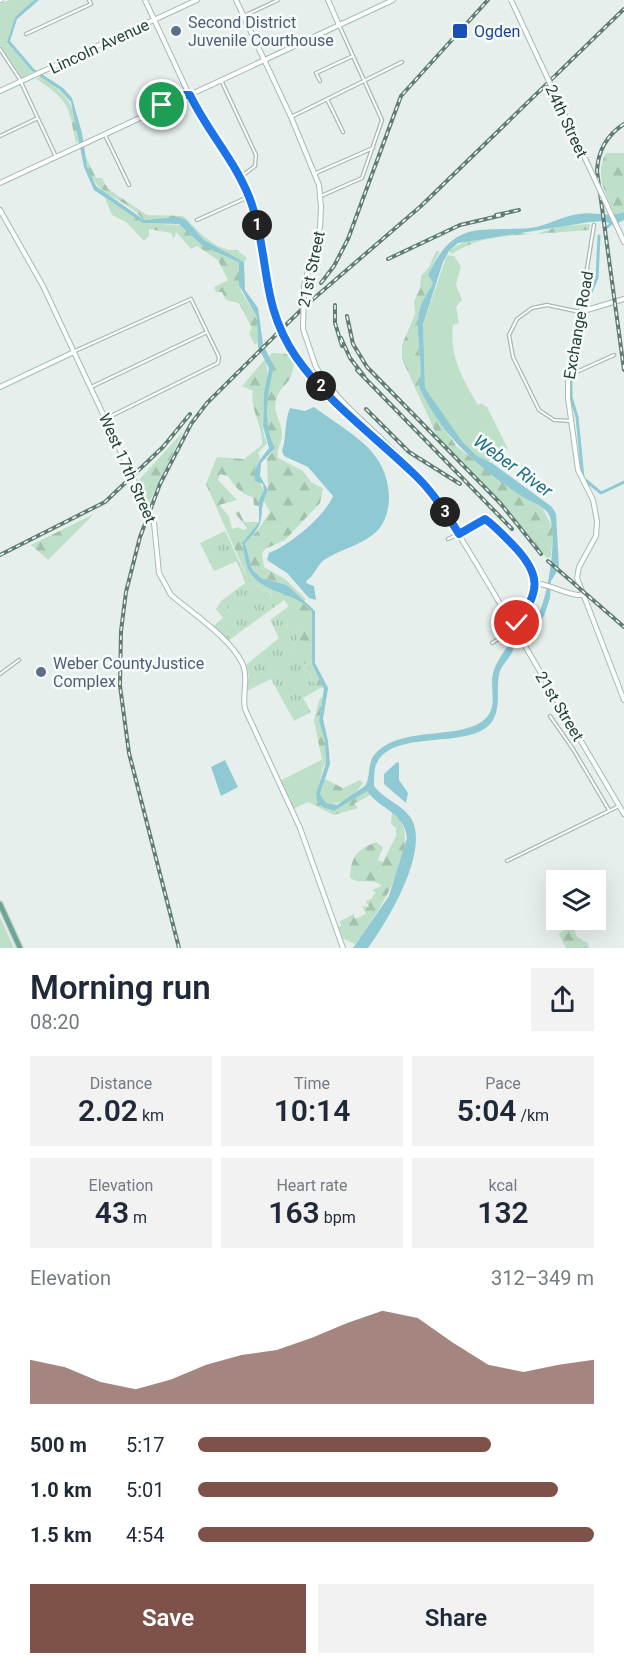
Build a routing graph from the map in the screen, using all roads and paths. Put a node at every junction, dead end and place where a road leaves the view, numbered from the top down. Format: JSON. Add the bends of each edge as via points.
{"nodes":[{"id":1,"x":89,"y":0,"type":"edge"},
{"id":2,"x":145,"y":0,"type":"edge"},
{"id":3,"x":197,"y":0,"type":"edge"},
{"id":4,"x":236,"y":0,"type":"edge"},
{"id":5,"x":278,"y":0,"type":"edge"},
{"id":6,"x":328,"y":0,"type":"edge"},
{"id":7,"x":393,"y":0,"type":"edge"},
{"id":8,"x":511,"y":0,"type":"edge"},
{"id":9,"x":244,"y":16,"type":"junction"},
{"id":10,"x":155,"y":20,"type":"junction"},
{"id":11,"x":339,"y":25,"type":"junction"},
{"id":12,"x":26,"y":34,"type":"dead end"},
{"id":13,"x":0,"y":49,"type":"edge"},
{"id":14,"x":353,"y":56,"type":"junction"},
{"id":15,"x":265,"y":60,"type":"junction"},
{"id":16,"x":402,"y":62,"type":"dead end"},
{"id":17,"x":221,"y":80,"type":"junction"},
{"id":18,"x":320,"y":81,"type":"dead end"},
{"id":19,"x":21,"y":82,"type":"junction"},
{"id":20,"x":366,"y":82,"type":"junction"},
{"id":21,"x":0,"y":92,"type":"edge"},
{"id":22,"x":190,"y":95,"type":"junction"},
{"id":23,"x":327,"y":99,"type":"junction"},
{"id":24,"x":291,"y":117,"type":"junction"},
{"id":25,"x":38,"y":118,"type":"junction"},
{"id":26,"x":343,"y":132,"type":"dead end"},
{"id":27,"x":105,"y":134,"type":"junction"},
{"id":28,"x":0,"y":136,"type":"edge"},
{"id":29,"x":373,"y":148,"type":"junction"},
{"id":30,"x":56,"y":157,"type":"junction"},
{"id":31,"x":236,"y":168,"type":"junction"},
{"id":32,"x":316,"y":173,"type":"junction"},
{"id":33,"x":242,"y":176,"type":"junction"},
{"id":34,"x":0,"y":183,"type":"edge"},
{"id":35,"x":129,"y":185,"type":"dead end"},
{"id":36,"x":249,"y":196,"type":"junction"},
{"id":37,"x":321,"y":196,"type":"junction"},
{"id":38,"x":0,"y":210,"type":"edge"},
{"id":39,"x":197,"y":220,"type":"dead end"},
{"id":40,"x":594,"y":225,"type":"dead end"},
{"id":41,"x":624,"y":242,"type":"edge"},
{"id":42,"x":624,"y":300,"type":"edge"},
{"id":43,"x":583,"y":312,"type":"junction"},
{"id":44,"x":207,"y":332,"type":"junction"},
{"id":45,"x":74,"y":351,"type":"junction"},
{"id":46,"x":614,"y":355,"type":"dead end"},
{"id":47,"x":570,"y":375,"type":"junction"},
{"id":48,"x":0,"y":387,"type":"edge"},
{"id":49,"x":91,"y":387,"type":"junction"},
{"id":50,"x":105,"y":419,"type":"junction"},
{"id":51,"x":571,"y":421,"type":"junction"},
{"id":52,"x":414,"y":474,"type":"junction"},
{"id":53,"x":459,"y":534,"type":"junction"},
{"id":54,"x":448,"y":539,"type":"dead end"},
{"id":55,"x":539,"y":583,"type":"junction"},
{"id":56,"x":582,"y":595,"type":"junction"},
{"id":57,"x":492,"y":643,"type":"dead end"},
{"id":58,"x":19,"y":660,"type":"dead end"},
{"id":59,"x":0,"y":674,"type":"edge"},
{"id":60,"x":624,"y":700,"type":"edge"},
{"id":61,"x":550,"y":716,"type":"dead end"},
{"id":62,"x":622,"y":805,"type":"edge"},
{"id":63,"x":609,"y":811,"type":"junction"},
{"id":64,"x":624,"y":814,"type":"edge"},
{"id":65,"x":507,"y":861,"type":"dead end"},
{"id":66,"x":0,"y":904,"type":"edge"},
{"id":67,"x":21,"y":948,"type":"edge"},
{"id":68,"x":343,"y":948,"type":"edge"}],
"edges":[{"from":1,"to":12,"type":"street","via":[[91,4]]},
{"from":2,"to":10,"type":"main road"},
{"from":3,"to":10,"type":"main road","name":"Lincoln Avenue"},
{"from":4,"to":9,"type":"main road","name":"21st Street"},
{"from":5,"to":9,"type":"street"},
{"from":6,"to":11,"type":"main road"},
{"from":7,"to":11,"type":"main road"},
{"from":8,"to":41,"type":"main road","name":"24th Street","bridge":true},
{"from":9,"to":15,"type":"main road","name":"21st Street"},
{"from":10,"to":19,"type":"main road","name":"Lincoln Avenue"},
{"from":10,"to":22,"type":"main road"},
{"from":11,"to":14,"type":"street"},
{"from":11,"to":15,"type":"main road"},
{"from":13,"to":19,"type":"street"},
{"from":14,"to":18,"type":"street","via":[[316,73]]},
{"from":14,"to":20,"type":"street"},
{"from":15,"to":17,"type":"main road"},
{"from":15,"to":24,"type":"main road","name":"21st Street"},
{"from":16,"to":20,"type":"street"},
{"from":17,"to":22,"type":"main road"},
{"from":17,"to":33,"type":"street","via":[[256,156],[255,166]]},
{"from":19,"to":21,"type":"main road","name":"Lincoln Avenue"},
{"from":19,"to":25,"type":"street"},
{"from":20,"to":23,"type":"street"},
{"from":20,"to":29,"type":"street","via":[[382,115]]},
{"from":22,"to":27,"type":"main road"},
{"from":22,"to":31,"type":"main road"},
{"from":23,"to":24,"type":"street"},
{"from":23,"to":26,"type":"street"},
{"from":24,"to":32,"type":"main road","name":"21st Street"},
{"from":25,"to":28,"type":"street"},
{"from":25,"to":30,"type":"street"},
{"from":27,"to":30,"type":"main road"},
{"from":27,"to":35,"type":"street"},
{"from":29,"to":32,"type":"street"},
{"from":29,"to":37,"type":"street","via":[[362,178]]},
{"from":30,"to":34,"type":"main road"},
{"from":31,"to":33,"type":"main road"},
{"from":31,"to":36,"type":"main road"},
{"from":32,"to":37,"type":"main road","name":"21st Street"},
{"from":33,"to":36,"type":"main road"},
{"from":36,"to":39,"type":"street"},
{"from":36,"to":52,"type":"main road","bridge":true,"via":[[264,275],[275,316],[288,343],[327,393]]},
{"from":37,"to":52,"type":"main road","name":"21st Street","bridge":true,"via":[[320,228],[304,286],[303,329],[316,367],[336,395]]},
{"from":38,"to":45,"type":"main road","name":"West 17th Street"},
{"from":40,"to":43,"type":"street","name":"Exchange Road"},
{"from":42,"to":43,"type":"main road"},
{"from":43,"to":47,"type":"main road","name":"Exchange Road"},
{"from":43,"to":51,"type":"street","via":[[548,305],[532,308],[517,319],[509,336],[512,356],[539,410],[554,420]]},
{"from":44,"to":45,"type":"street","via":[[191,299]]},
{"from":44,"to":49,"type":"street"},
{"from":44,"to":50,"type":"street","via":[[220,361]]},
{"from":45,"to":48,"type":"main road"},
{"from":45,"to":49,"type":"main road","name":"West 17th Street"},
{"from":46,"to":47,"type":"street"},
{"from":47,"to":51,"type":"main road","name":"Exchange Road"},
{"from":49,"to":50,"type":"main road","name":"West 17th Street"},
{"from":50,"to":68,"type":"main road","name":"West 17th Street","via":[[154,523],[159,573],[165,585],[171,595],[227,643],[244,666],[245,710],[300,828]]},
{"from":51,"to":56,"type":"main road","name":"Exchange Road","via":[[578,470],[593,500],[597,521],[596,536],[579,567],[577,578]]},
{"from":52,"to":53,"type":"main road","name":"21st Street"},
{"from":53,"to":54,"type":"street"},
{"from":53,"to":55,"type":"main road","via":[[483,517],[524,557]]},
{"from":53,"to":62,"type":"main road","name":"21st Street","bridge":true},
{"from":55,"to":56,"type":"main road","via":[[554,585],[574,596]]},
{"from":55,"to":57,"type":"street","via":[[524,614]]},
{"from":56,"to":60,"type":"main road","name":"Exchange Road"},
{"from":58,"to":59,"type":"street"},
{"from":61,"to":63,"type":"street"},
{"from":62,"to":63,"type":"street"},
{"from":62,"to":64,"type":"main road","name":"21st Street"},
{"from":63,"to":65,"type":"street"},
{"from":66,"to":67,"type":"main road"}]}
